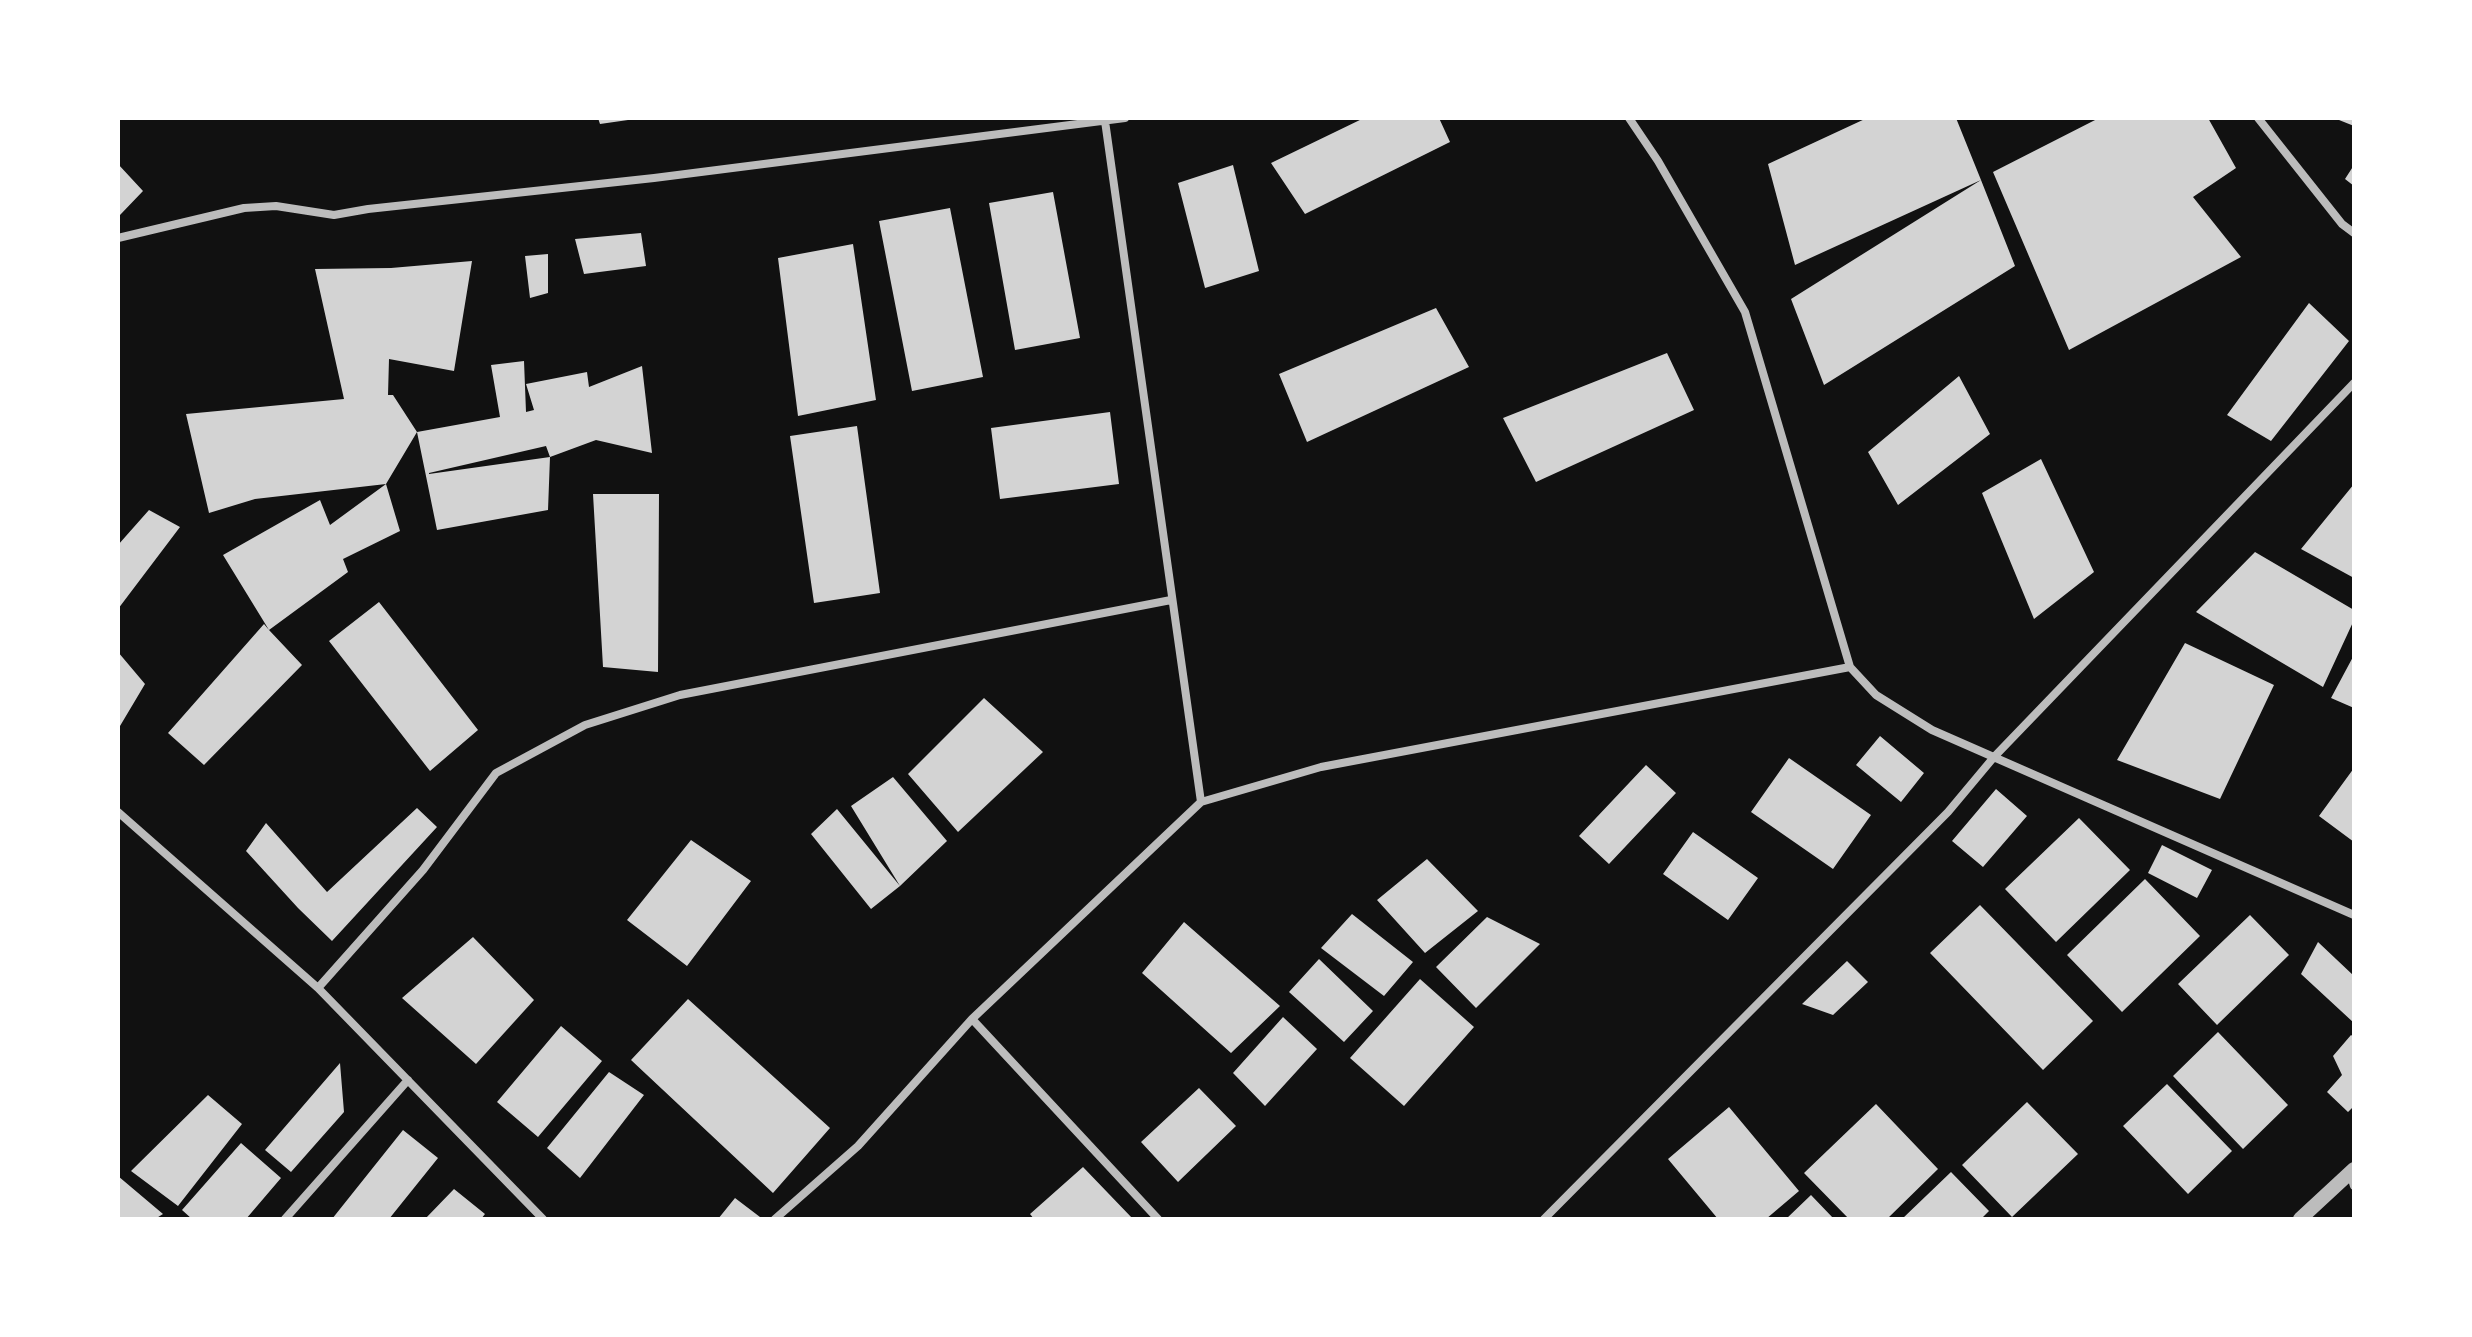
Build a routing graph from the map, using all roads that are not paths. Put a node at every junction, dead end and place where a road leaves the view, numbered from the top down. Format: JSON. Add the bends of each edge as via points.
{"nodes":[{"id":1,"x":1125,"y":118,"type":"edge"},
{"id":2,"x":1629,"y":118,"type":"edge"},
{"id":3,"x":2258,"y":118,"type":"edge"},
{"id":4,"x":1105,"y":121,"type":"junction"},
{"id":5,"x":2354,"y":233,"type":"edge"},
{"id":6,"x":118,"y":238,"type":"edge"},
{"id":7,"x":2354,"y":383,"type":"edge"},
{"id":8,"x":1171,"y":600,"type":"junction"},
{"id":9,"x":1850,"y":667,"type":"junction"},
{"id":10,"x":1994,"y":757,"type":"junction"},
{"id":11,"x":1201,"y":802,"type":"junction"},
{"id":12,"x":118,"y":812,"type":"edge"},
{"id":13,"x":2354,"y":915,"type":"edge"},
{"id":14,"x":318,"y":988,"type":"junction"},
{"id":15,"x":972,"y":1019,"type":"junction"},
{"id":16,"x":408,"y":1080,"type":"junction"},
{"id":17,"x":2353,"y":1176,"type":"edge"},
{"id":18,"x":285,"y":1219,"type":"edge"},
{"id":19,"x":543,"y":1219,"type":"edge"},
{"id":20,"x":775,"y":1219,"type":"edge"},
{"id":21,"x":1158,"y":1219,"type":"edge"},
{"id":22,"x":1544,"y":1219,"type":"edge"},
{"id":23,"x":2300,"y":1219,"type":"edge"}],
"edges":[{"from":1,"to":4,"type":"street"},
{"from":2,"to":9,"type":"street","via":[[1745,312]]},
{"from":3,"to":5,"type":"street"},
{"from":4,"to":6,"type":"street","via":[[334,215],[276,206],[244,208]]},
{"from":4,"to":8,"type":"street"},
{"from":7,"to":10,"type":"street"},
{"from":8,"to":11,"type":"street"},
{"from":8,"to":14,"type":"street","via":[[680,695],[585,725],[496,773],[423,870]]},
{"from":9,"to":10,"type":"street","via":[[1876,695],[1932,730]]},
{"from":9,"to":11,"type":"street","via":[[1321,767]]},
{"from":10,"to":13,"type":"street"},
{"from":10,"to":22,"type":"street","via":[[1948,812]]},
{"from":11,"to":15,"type":"street"},
{"from":12,"to":14,"type":"street"},
{"from":14,"to":16,"type":"street"},
{"from":15,"to":20,"type":"street","via":[[858,1146]]},
{"from":15,"to":21,"type":"street"},
{"from":16,"to":18,"type":"street"},
{"from":16,"to":19,"type":"street"},
{"from":17,"to":23,"type":"street"}]}
